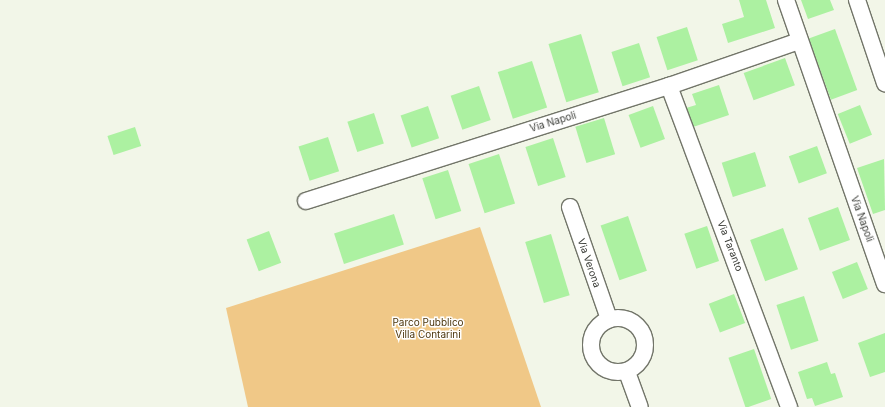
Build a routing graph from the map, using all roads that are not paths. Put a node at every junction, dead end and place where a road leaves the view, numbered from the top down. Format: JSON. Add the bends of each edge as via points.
{"nodes":[{"id":1,"x":786,"y":0,"type":"edge"},
{"id":2,"x":857,"y":0,"type":"edge"},
{"id":3,"x":799,"y":41,"type":"junction"},
{"id":4,"x":885,"y":83,"type":"edge"},
{"id":5,"x":670,"y":86,"type":"junction"},
{"id":6,"x":306,"y":201,"type":"dead end"},
{"id":7,"x":570,"y":207,"type":"dead end"},
{"id":8,"x":885,"y":284,"type":"edge"},
{"id":9,"x":609,"y":319,"type":"junction"},
{"id":10,"x":627,"y":372,"type":"junction"},
{"id":11,"x":640,"y":407,"type":"edge"},
{"id":12,"x":789,"y":407,"type":"edge"}],
"edges":[{"from":1,"to":3,"type":"street","name":"Via Napoli"},
{"from":2,"to":4,"type":"street"},
{"from":3,"to":5,"type":"street","name":"Via Napoli"},
{"from":3,"to":8,"type":"street","name":"Via Napoli"},
{"from":5,"to":6,"type":"street","name":"Via Napoli"},
{"from":5,"to":12,"type":"street","name":"Via Taranto"},
{"from":7,"to":9,"type":"street","name":"Via Verona"},
{"from":9,"to":10,"type":"street","via":[[628,320],[642,332],[645,341],[642,359]]},
{"from":9,"to":10,"type":"street","via":[[595,330],[590,346],[592,355],[602,368],[610,372]]},
{"from":10,"to":11,"type":"street"}]}
